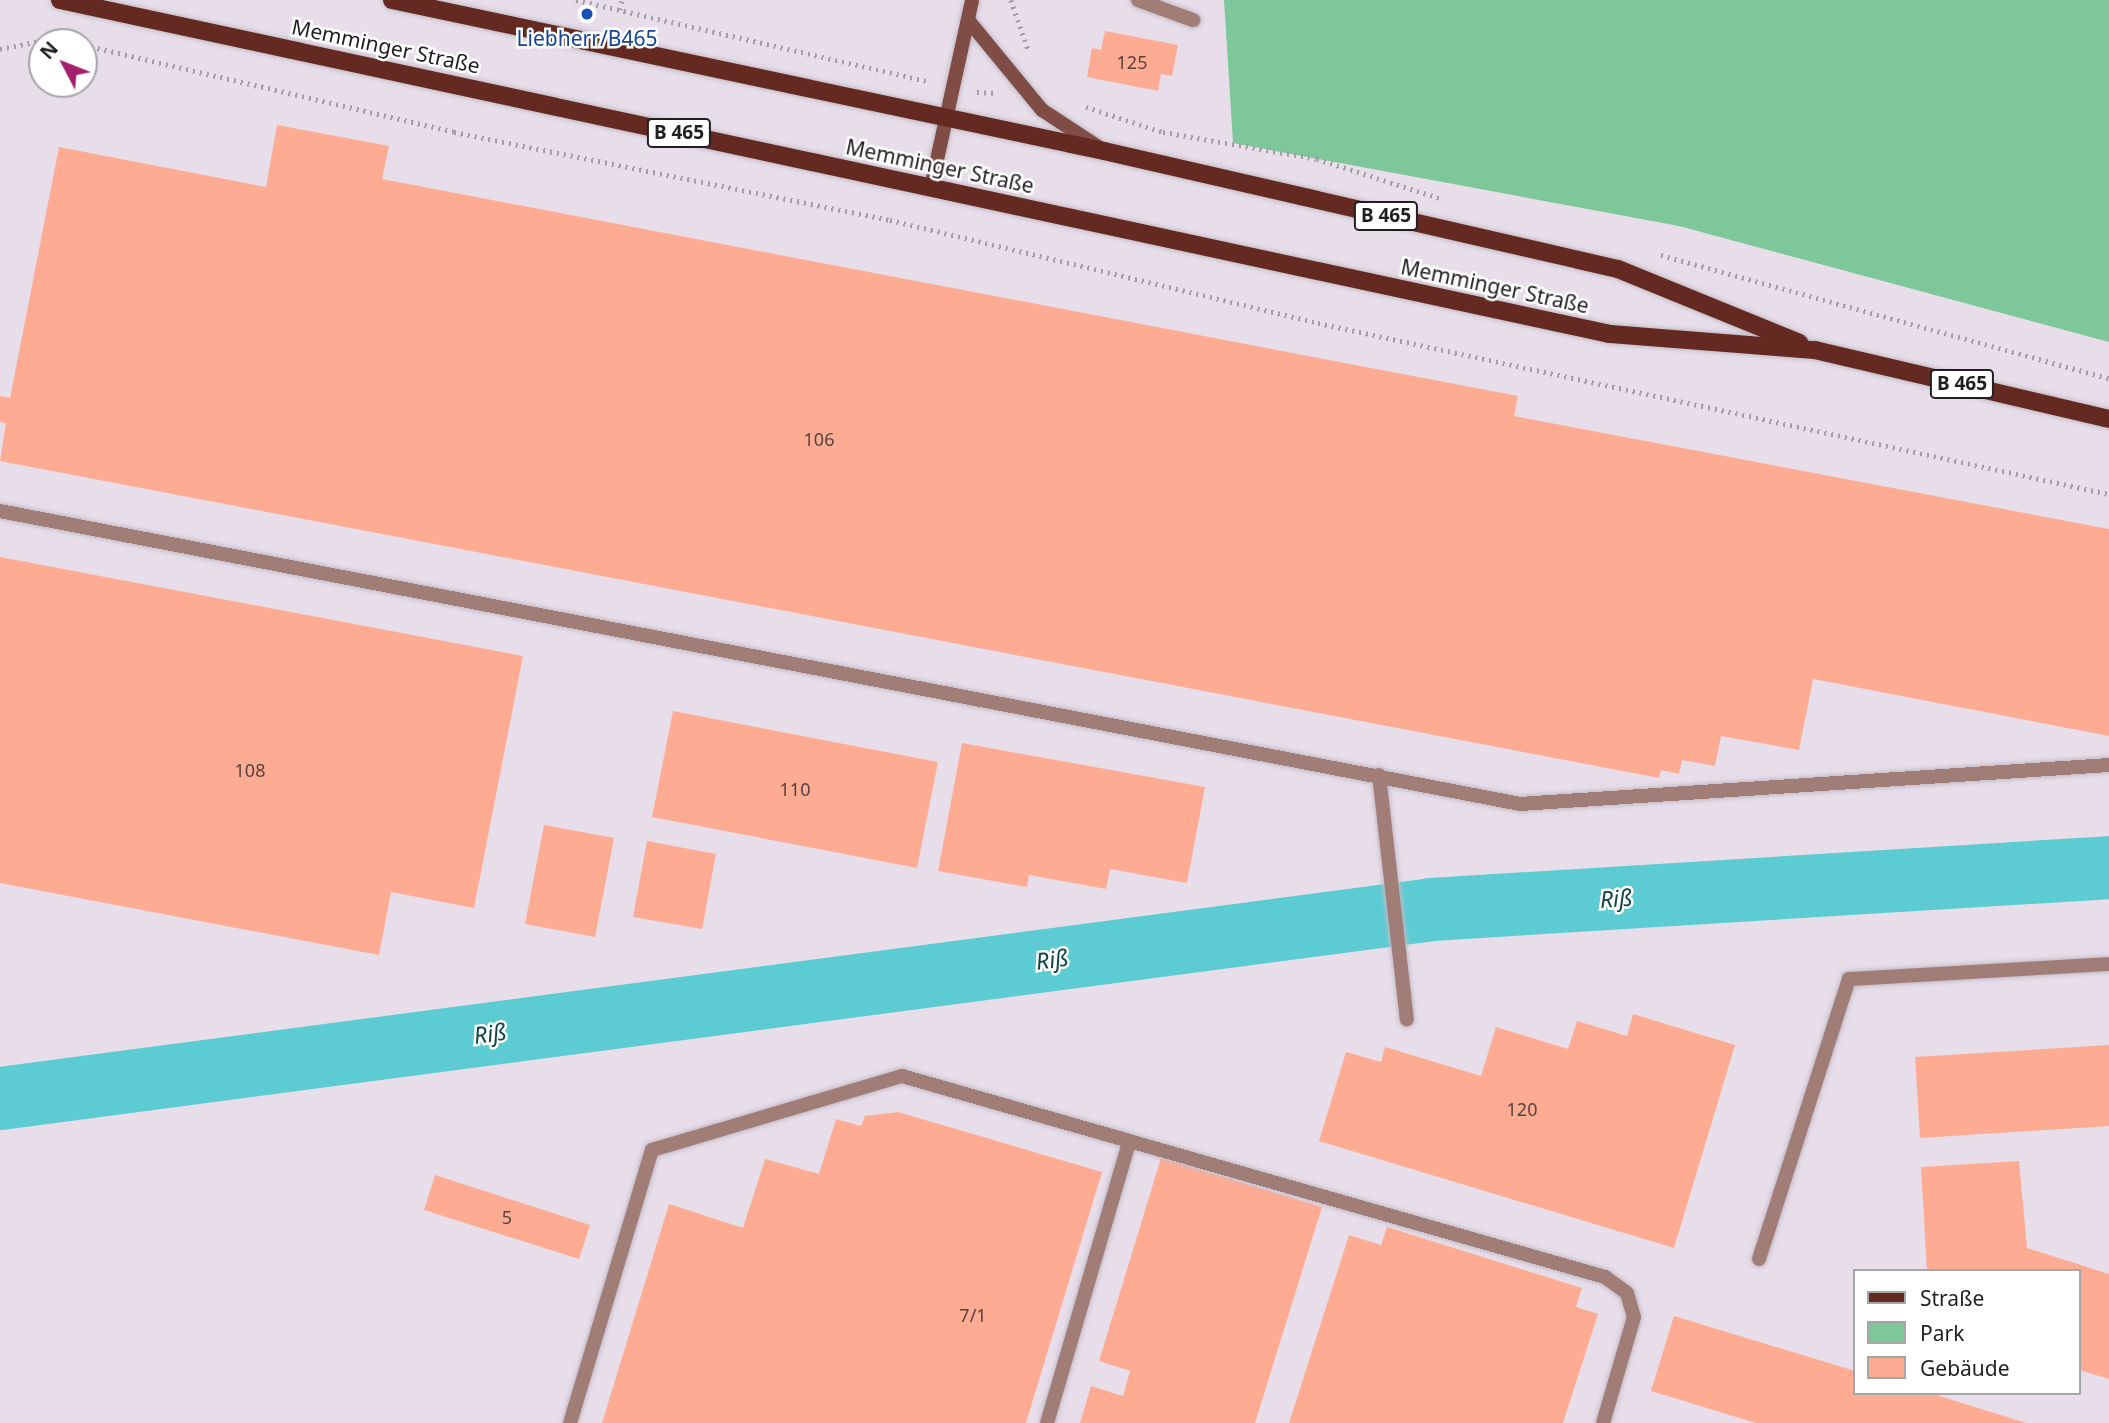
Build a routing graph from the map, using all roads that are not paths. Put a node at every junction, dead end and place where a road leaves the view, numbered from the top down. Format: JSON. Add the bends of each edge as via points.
{"nodes":[{"id":1,"x":60,"y":0,"type":"edge"},
{"id":2,"x":392,"y":0,"type":"edge"},
{"id":3,"x":972,"y":0,"type":"edge"},
{"id":4,"x":1138,"y":0,"type":"edge"},
{"id":5,"x":968,"y":20,"type":"junction"},
{"id":6,"x":1194,"y":20,"type":"dead end"},
{"id":7,"x":945,"y":119,"type":"junction"},
{"id":8,"x":1104,"y":151,"type":"junction"},
{"id":9,"x":931,"y":187,"type":"junction"},
{"id":10,"x":1815,"y":350,"type":"junction"},
{"id":11,"x":2109,"y":419,"type":"edge"},
{"id":12,"x":0,"y":511,"type":"edge"},
{"id":13,"x":2109,"y":765,"type":"edge"},
{"id":14,"x":1380,"y":775,"type":"junction"},
{"id":15,"x":2109,"y":964,"type":"edge"},
{"id":16,"x":1407,"y":1019,"type":"dead end"},
{"id":17,"x":1129,"y":1143,"type":"junction"},
{"id":18,"x":1759,"y":1259,"type":"dead end"},
{"id":19,"x":570,"y":1423,"type":"edge"},
{"id":20,"x":1047,"y":1423,"type":"edge"},
{"id":21,"x":1603,"y":1423,"type":"edge"}],
"edges":[{"from":1,"to":9,"type":"main road","name":"Memminger Straße","number":"B 465"},
{"from":2,"to":7,"type":"main road","name":"Memminger Straße","number":"B 465"},
{"from":3,"to":5,"type":"street"},
{"from":4,"to":6,"type":"lane"},
{"from":5,"to":7,"type":"street"},
{"from":5,"to":8,"type":"street","via":[[1042,110]]},
{"from":7,"to":8,"type":"main road","name":"Memminger Straße","number":"B 465"},
{"from":7,"to":9,"type":"street"},
{"from":8,"to":10,"type":"main road","name":"Memminger Straße","number":"B 465","via":[[1618,269]]},
{"from":9,"to":10,"type":"main road","name":"Memminger Straße","number":"B 465","via":[[1610,334]]},
{"from":10,"to":11,"type":"main road","name":"Memminger Straße","number":"B 465"},
{"from":12,"to":14,"type":"lane"},
{"from":13,"to":14,"type":"lane","via":[[1520,804]]},
{"from":14,"to":16,"type":"lane"},
{"from":15,"to":18,"type":"lane","via":[[1849,979]]},
{"from":17,"to":19,"type":"lane","via":[[902,1076],[652,1150]]},
{"from":17,"to":20,"type":"lane"},
{"from":17,"to":21,"type":"lane","via":[[1605,1277],[1627,1293],[1634,1317]]}]}
